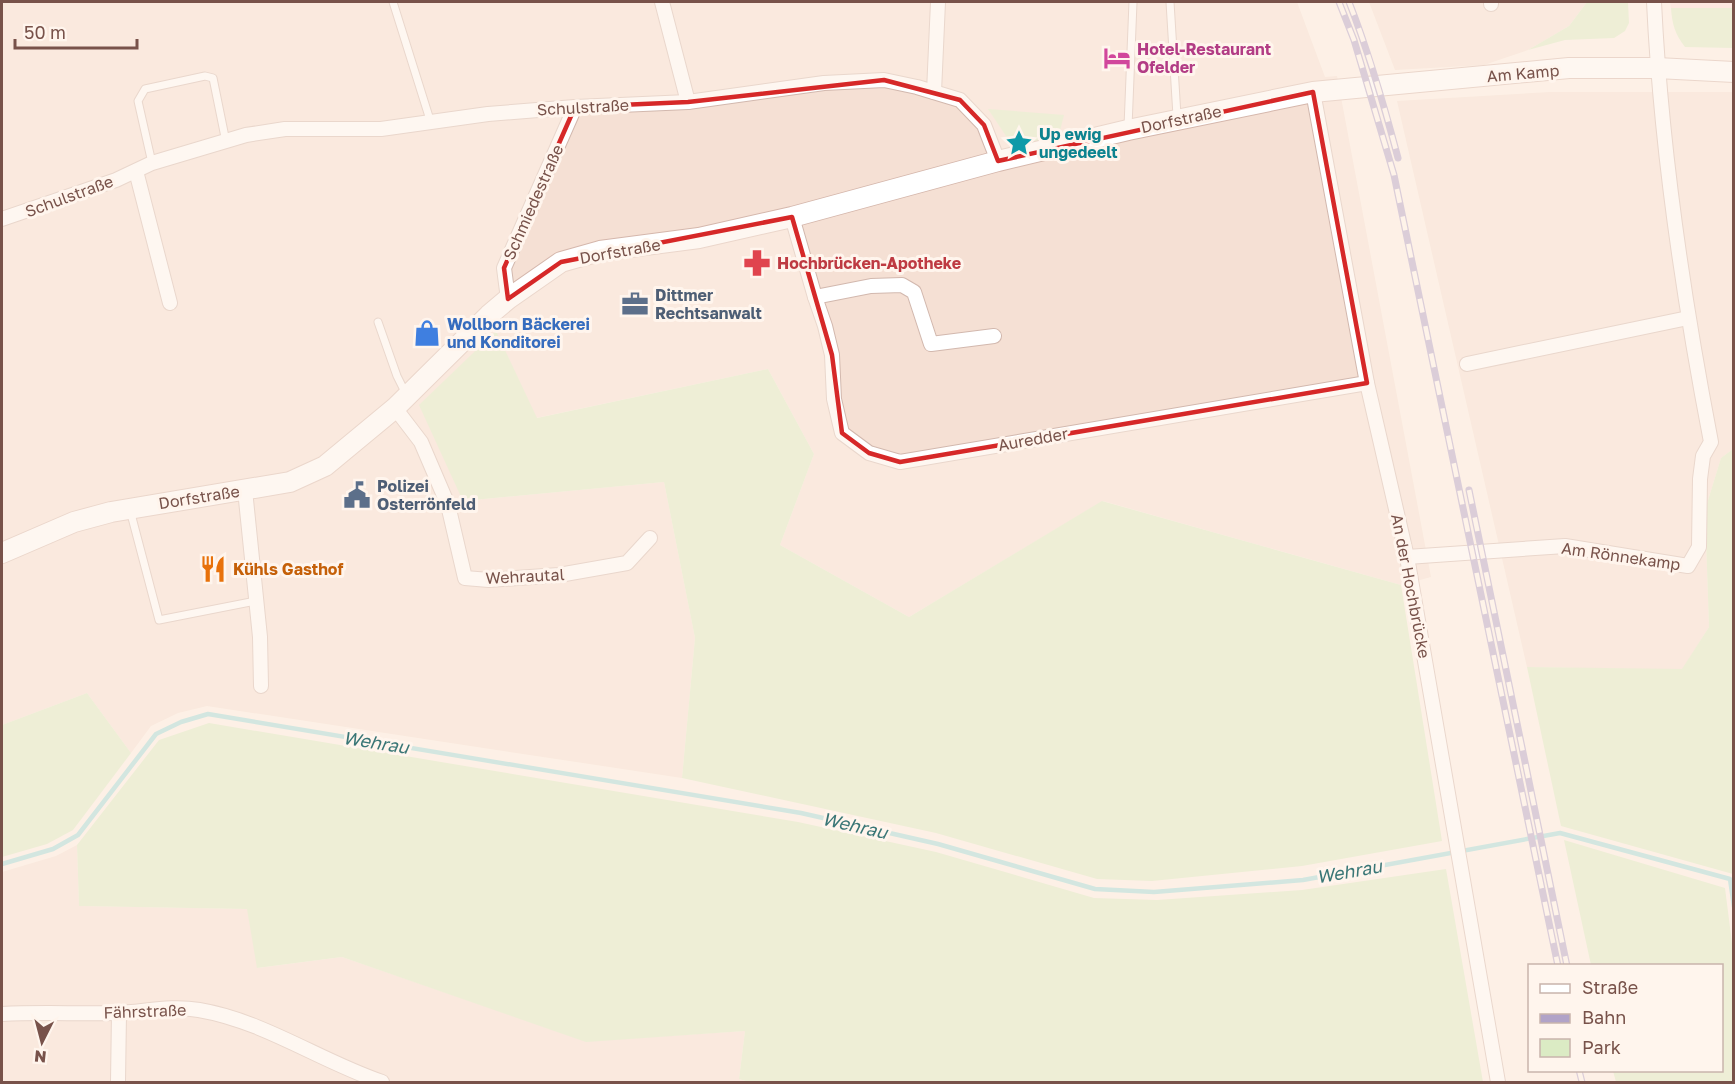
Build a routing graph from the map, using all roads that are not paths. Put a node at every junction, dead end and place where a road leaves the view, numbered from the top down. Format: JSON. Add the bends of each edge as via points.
{"nodes":[{"id":1,"x":393,"y":2,"type":"edge"},
{"id":2,"x":662,"y":2,"type":"edge"},
{"id":3,"x":938,"y":2,"type":"edge"},
{"id":4,"x":1133,"y":2,"type":"edge"},
{"id":5,"x":1170,"y":2,"type":"edge"},
{"id":6,"x":1654,"y":2,"type":"edge"},
{"id":7,"x":1657,"y":68,"type":"junction"},
{"id":8,"x":1734,"y":72,"type":"edge"},
{"id":9,"x":934,"y":92,"type":"junction"},
{"id":10,"x":1313,"y":92,"type":"junction"},
{"id":11,"x":688,"y":102,"type":"junction"},
{"id":12,"x":575,"y":106,"type":"junction"},
{"id":13,"x":1178,"y":119,"type":"junction"},
{"id":14,"x":431,"y":123,"type":"junction"},
{"id":15,"x":1128,"y":130,"type":"junction"},
{"id":16,"x":226,"y":142,"type":"junction"},
{"id":17,"x":998,"y":161,"type":"junction"},
{"id":18,"x":152,"y":163,"type":"junction"},
{"id":19,"x":136,"y":171,"type":"junction"},
{"id":20,"x":792,"y":217,"type":"junction"},
{"id":21,"x":2,"y":219,"type":"edge"},
{"id":22,"x":815,"y":297,"type":"junction"},
{"id":23,"x":508,"y":299,"type":"junction"},
{"id":24,"x":170,"y":303,"type":"dead end"},
{"id":25,"x":1688,"y":318,"type":"junction"},
{"id":26,"x":378,"y":322,"type":"dead end"},
{"id":27,"x":994,"y":336,"type":"dead end"},
{"id":28,"x":1467,"y":364,"type":"dead end"},
{"id":29,"x":1367,"y":383,"type":"junction"},
{"id":30,"x":401,"y":402,"type":"junction"},
{"id":31,"x":245,"y":490,"type":"junction"},
{"id":32,"x":130,"y":508,"type":"junction"},
{"id":33,"x":650,"y":538,"type":"dead end"},
{"id":34,"x":2,"y":554,"type":"edge"},
{"id":35,"x":1407,"y":557,"type":"junction"},
{"id":36,"x":256,"y":601,"type":"junction"},
{"id":37,"x":261,"y":686,"type":"dead end"},
{"id":38,"x":119,"y":1013,"type":"junction"},
{"id":39,"x":2,"y":1014,"type":"edge"},
{"id":40,"x":118,"y":1083,"type":"edge"},
{"id":41,"x":382,"y":1083,"type":"edge"},
{"id":42,"x":1498,"y":1083,"type":"edge"}],
"edges":[{"from":1,"to":14,"type":"lane"},
{"from":2,"to":11,"type":"street"},
{"from":3,"to":9,"type":"street"},
{"from":4,"to":15,"type":"lane"},
{"from":5,"to":13,"type":"lane"},
{"from":6,"to":7,"type":"street","name":"Am Rönnekamp"},
{"from":7,"to":8,"type":"main road","name":"Am Kamp"},
{"from":7,"to":10,"type":"main road","name":"Am Kamp","via":[[1569,68]]},
{"from":7,"to":25,"type":"street","name":"Am Rönnekamp"},
{"from":9,"to":11,"type":"street","name":"Schulstraße","via":[[884,80],[824,83]]},
{"from":9,"to":17,"type":"street","name":"Schulstraße","via":[[960,100],[984,125]]},
{"from":10,"to":13,"type":"main road","name":"Dorfstraße"},
{"from":10,"to":29,"type":"street","name":"An der Hochbrücke"},
{"from":11,"to":12,"type":"street","name":"Schulstraße"},
{"from":12,"to":14,"type":"street","name":"Schulstraße"},
{"from":12,"to":23,"type":"street","name":"Schmiedestraße","via":[[504,268]]},
{"from":13,"to":15,"type":"main road","name":"Dorfstraße"},
{"from":14,"to":16,"type":"street","name":"Schulstraße","via":[[381,129],[285,129]]},
{"from":15,"to":17,"type":"main road","name":"Dorfstraße"},
{"from":16,"to":18,"type":"street","name":"Schulstraße"},
{"from":16,"to":18,"type":"lane","via":[[213,78],[205,76],[145,89],[138,101]]},
{"from":17,"to":20,"type":"main road","name":"Dorfstraße"},
{"from":18,"to":19,"type":"street","name":"Schulstraße"},
{"from":19,"to":21,"type":"street","name":"Schulstraße"},
{"from":19,"to":24,"type":"street","name":"Schulstraße"},
{"from":20,"to":22,"type":"street","name":"Auredder"},
{"from":20,"to":23,"type":"main road","name":"Dorfstraße","via":[[699,238],[600,251],[561,262]]},
{"from":22,"to":27,"type":"street","via":[[872,286],[902,285],[914,292],[931,344]]},
{"from":22,"to":29,"type":"street","name":"Auredder","via":[[832,355],[834,399],[842,433],[869,453],[900,462]]},
{"from":23,"to":30,"type":"main road","name":"Dorfstraße"},
{"from":25,"to":28,"type":"street"},
{"from":25,"to":35,"type":"street","name":"Am Rönnekamp","via":[[1711,442],[1703,456],[1700,479],[1699,547],[1688,566],[1565,546]]},
{"from":26,"to":30,"type":"lane","via":[[397,376]]},
{"from":29,"to":35,"type":"street","name":"An der Hochbrücke"},
{"from":30,"to":31,"type":"main road","name":"Dorfstraße","via":[[325,466],[290,482]]},
{"from":30,"to":33,"type":"street","name":"Wehrautal","via":[[448,505],[465,578],[559,575],[627,563]]},
{"from":31,"to":32,"type":"main road","name":"Dorfstraße"},
{"from":31,"to":36,"type":"street"},
{"from":32,"to":34,"type":"main road","name":"Dorfstraße","via":[[74,522]]},
{"from":32,"to":36,"type":"lane","via":[[159,620]]},
{"from":35,"to":42,"type":"street","name":"An der Hochbrücke"},
{"from":36,"to":37,"type":"street"},
{"from":38,"to":39,"type":"street","name":"Fährstraße"},
{"from":38,"to":40,"type":"street"},
{"from":38,"to":41,"type":"street","name":"Fährstraße","via":[[159,1008],[198,1010],[256,1026]]}]}
